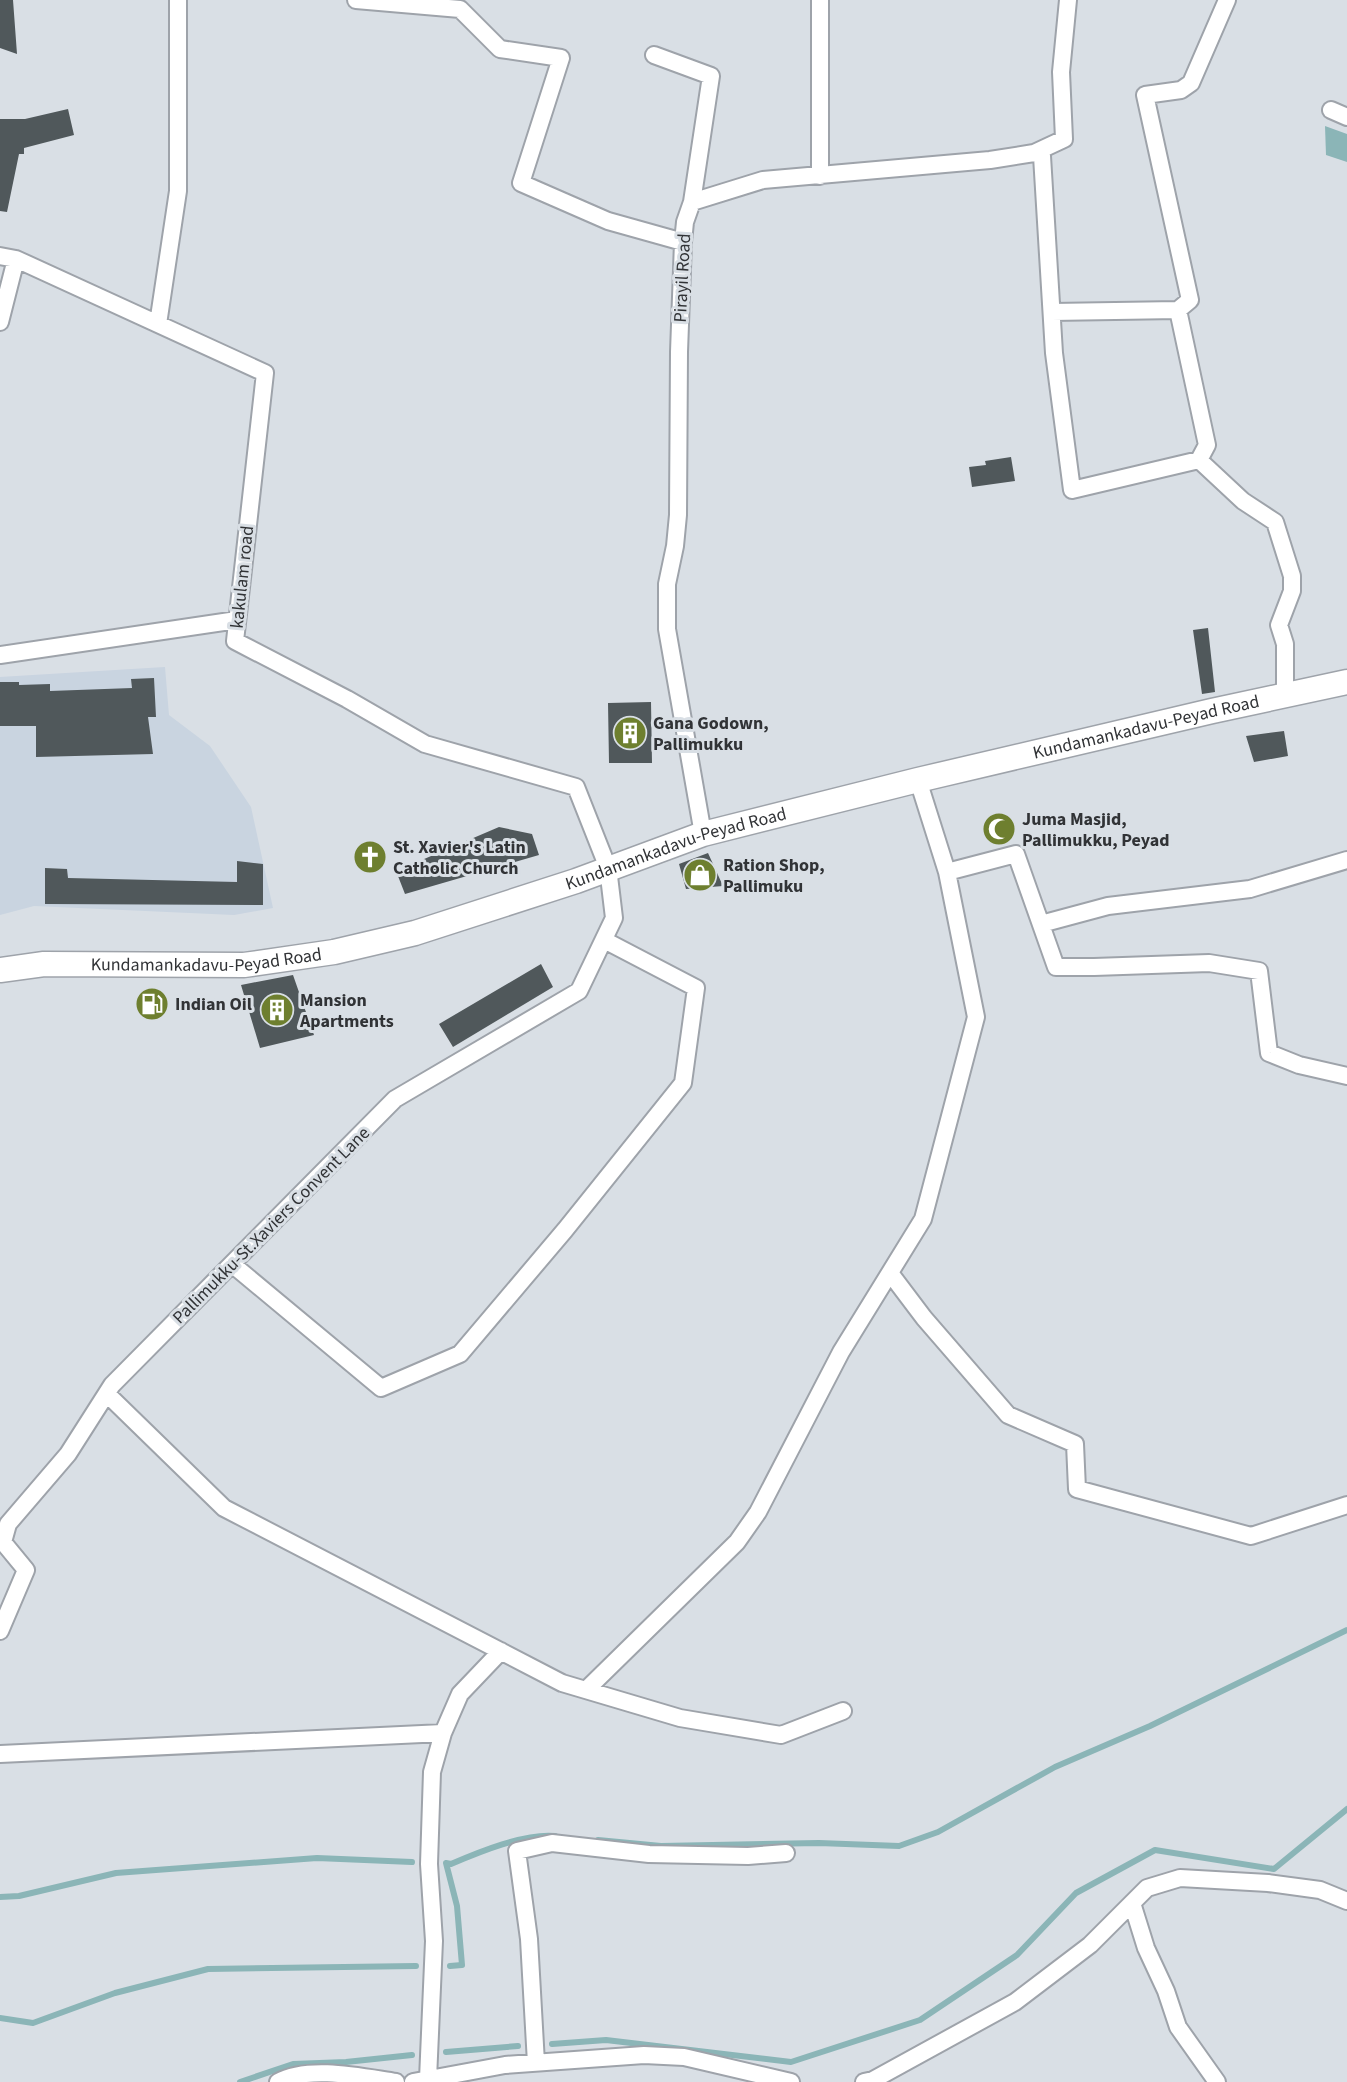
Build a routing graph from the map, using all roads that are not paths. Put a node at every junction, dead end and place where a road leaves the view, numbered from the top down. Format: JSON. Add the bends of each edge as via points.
{"nodes":[{"id":1,"x":178,"y":0,"type":"edge"},
{"id":2,"x":356,"y":0,"type":"edge"},
{"id":3,"x":819,"y":0,"type":"edge"},
{"id":4,"x":1068,"y":0,"type":"edge"},
{"id":5,"x":1227,"y":0,"type":"edge"},
{"id":6,"x":460,"y":5,"type":"edge"},
{"id":7,"x":654,"y":55,"type":"dead end"},
{"id":8,"x":1034,"y":153,"type":"junction"},
{"id":9,"x":820,"y":176,"type":"junction"},
{"id":10,"x":692,"y":202,"type":"junction"},
{"id":11,"x":683,"y":242,"type":"junction"},
{"id":12,"x":8,"y":258,"type":"edge"},
{"id":13,"x":1178,"y":310,"type":"junction"},
{"id":14,"x":1052,"y":312,"type":"junction"},
{"id":15,"x":0,"y":322,"type":"edge"},
{"id":16,"x":158,"y":324,"type":"junction"},
{"id":17,"x":1199,"y":460,"type":"junction"},
{"id":18,"x":237,"y":620,"type":"junction"},
{"id":19,"x":0,"y":655,"type":"edge"},
{"id":20,"x":1347,"y":682,"type":"edge"},
{"id":21,"x":1285,"y":696,"type":"junction"},
{"id":22,"x":918,"y":780,"type":"junction"},
{"id":23,"x":703,"y":834,"type":"junction"},
{"id":24,"x":1347,"y":861,"type":"edge"},
{"id":25,"x":608,"y":868,"type":"junction"},
{"id":26,"x":947,"y":872,"type":"junction"},
{"id":27,"x":1041,"y":924,"type":"junction"},
{"id":28,"x":604,"y":940,"type":"junction"},
{"id":29,"x":0,"y":970,"type":"edge"},
{"id":30,"x":1347,"y":1076,"type":"edge"},
{"id":31,"x":232,"y":1264,"type":"junction"},
{"id":32,"x":890,"y":1273,"type":"junction"},
{"id":33,"x":106,"y":1394,"type":"junction"},
{"id":34,"x":1347,"y":1505,"type":"edge"},
{"id":35,"x":0,"y":1631,"type":"edge"},
{"id":36,"x":501,"y":1651,"type":"junction"},
{"id":37,"x":586,"y":1690,"type":"junction"},
{"id":38,"x":843,"y":1711,"type":"dead end"},
{"id":39,"x":443,"y":1733,"type":"junction"},
{"id":40,"x":0,"y":1754,"type":"edge"},
{"id":41,"x":786,"y":1853,"type":"dead end"},
{"id":42,"x":1347,"y":1901,"type":"edge"},
{"id":43,"x":1132,"y":1903,"type":"junction"},
{"id":44,"x":536,"y":2063,"type":"junction"},
{"id":45,"x":421,"y":2080,"type":"edge"},
{"id":46,"x":278,"y":2082,"type":"edge"},
{"id":47,"x":396,"y":2082,"type":"edge"},
{"id":48,"x":791,"y":2082,"type":"edge"},
{"id":49,"x":864,"y":2082,"type":"edge"},
{"id":50,"x":1217,"y":2082,"type":"edge"}],
"edges":[{"from":1,"to":16,"type":"street","via":[[178,191]]},
{"from":2,"to":6,"type":"street"},
{"from":3,"to":9,"type":"street"},
{"from":4,"to":8,"type":"street","via":[[1061,72],[1064,139]]},
{"from":5,"to":13,"type":"street","via":[[1191,84],[1181,90],[1145,95],[1190,300]]},
{"from":6,"to":11,"type":"street","via":[[500,48],[561,58],[521,183],[608,221]]},
{"from":7,"to":10,"type":"street","name":"Pirayil Road","via":[[711,76]]},
{"from":8,"to":9,"type":"street"},
{"from":8,"to":14,"type":"street","via":[[1042,156]]},
{"from":9,"to":10,"type":"street","via":[[763,180]]},
{"from":10,"to":11,"type":"street","name":"Pirayil Road"},
{"from":11,"to":23,"type":"street","name":"Pirayil Road","via":[[678,515],[668,584],[667,629]]},
{"from":12,"to":15,"type":"street"},
{"from":12,"to":16,"type":"street","name":"kakulam road"},
{"from":13,"to":14,"type":"street"},
{"from":13,"to":17,"type":"street","via":[[1207,445]]},
{"from":14,"to":17,"type":"street","via":[[1072,489]]},
{"from":16,"to":18,"type":"street","name":"kakulam road","via":[[265,373]]},
{"from":17,"to":21,"type":"street","via":[[1243,501],[1275,522],[1292,576],[1292,591],[1279,625],[1285,644]]},
{"from":18,"to":19,"type":"street"},
{"from":18,"to":25,"type":"street","name":"kakulam road","via":[[235,641],[425,744],[576,787]]},
{"from":20,"to":21,"type":"main road","name":"Kundamankadavu-Peyad Road"},
{"from":21,"to":22,"type":"main road","name":"Kundamankadavu-Peyad Road"},
{"from":22,"to":23,"type":"main road","name":"Kundamankadavu-Peyad Road"},
{"from":22,"to":26,"type":"street"},
{"from":23,"to":25,"type":"main road","name":"Kundamankadavu-Peyad Road"},
{"from":24,"to":27,"type":"street","via":[[1250,889],[1108,906]]},
{"from":25,"to":28,"type":"street","name":"Pallimukku-St.Xaviers Convent Lane","via":[[614,918]]},
{"from":25,"to":29,"type":"main road","name":"Kundamankadavu-Peyad Road","via":[[415,933],[334,952],[244,965],[44,964]]},
{"from":26,"to":27,"type":"street","via":[[1017,854]]},
{"from":26,"to":32,"type":"street","via":[[976,1017],[923,1219]]},
{"from":27,"to":30,"type":"street","via":[[1056,966],[1209,963],[1259,971],[1269,1053],[1299,1065]]},
{"from":28,"to":31,"type":"street","name":"Pallimukku-St.Xaviers Convent Lane","via":[[579,991],[395,1099]]},
{"from":28,"to":31,"type":"street","via":[[696,988],[683,1083],[460,1354],[381,1388]]},
{"from":31,"to":33,"type":"street","name":"Pallimukku-St.Xaviers Convent Lane"},
{"from":32,"to":34,"type":"street","via":[[1008,1415],[1075,1444],[1077,1489],[1251,1536]]},
{"from":32,"to":37,"type":"street","via":[[841,1352],[758,1512],[737,1542]]},
{"from":33,"to":35,"type":"street","name":"Pallimukku-St.Xaviers Convent Lane","via":[[68,1454],[8,1524],[3,1542],[26,1570]]},
{"from":33,"to":36,"type":"street","via":[[224,1508]]},
{"from":36,"to":37,"type":"street","via":[[562,1683]]},
{"from":36,"to":39,"type":"street","via":[[460,1694]]},
{"from":37,"to":38,"type":"street","via":[[680,1718],[781,1735]]},
{"from":39,"to":40,"type":"street"},
{"from":39,"to":45,"type":"street","via":[[432,1772],[429,1864],[434,1941]]},
{"from":41,"to":44,"type":"street","via":[[748,1857],[649,1854],[552,1843],[517,1851],[529,1939]]},
{"from":42,"to":43,"type":"street","via":[[1320,1890],[1180,1878],[1147,1888]]},
{"from":43,"to":49,"type":"street","via":[[1090,1945],[1015,2002]]},
{"from":43,"to":50,"type":"street","via":[[1178,2027]]},
{"from":44,"to":45,"type":"street"},
{"from":44,"to":48,"type":"street","via":[[644,2055],[684,2057]]},
{"from":46,"to":47,"type":"street","via":[[310,2073]]}]}
